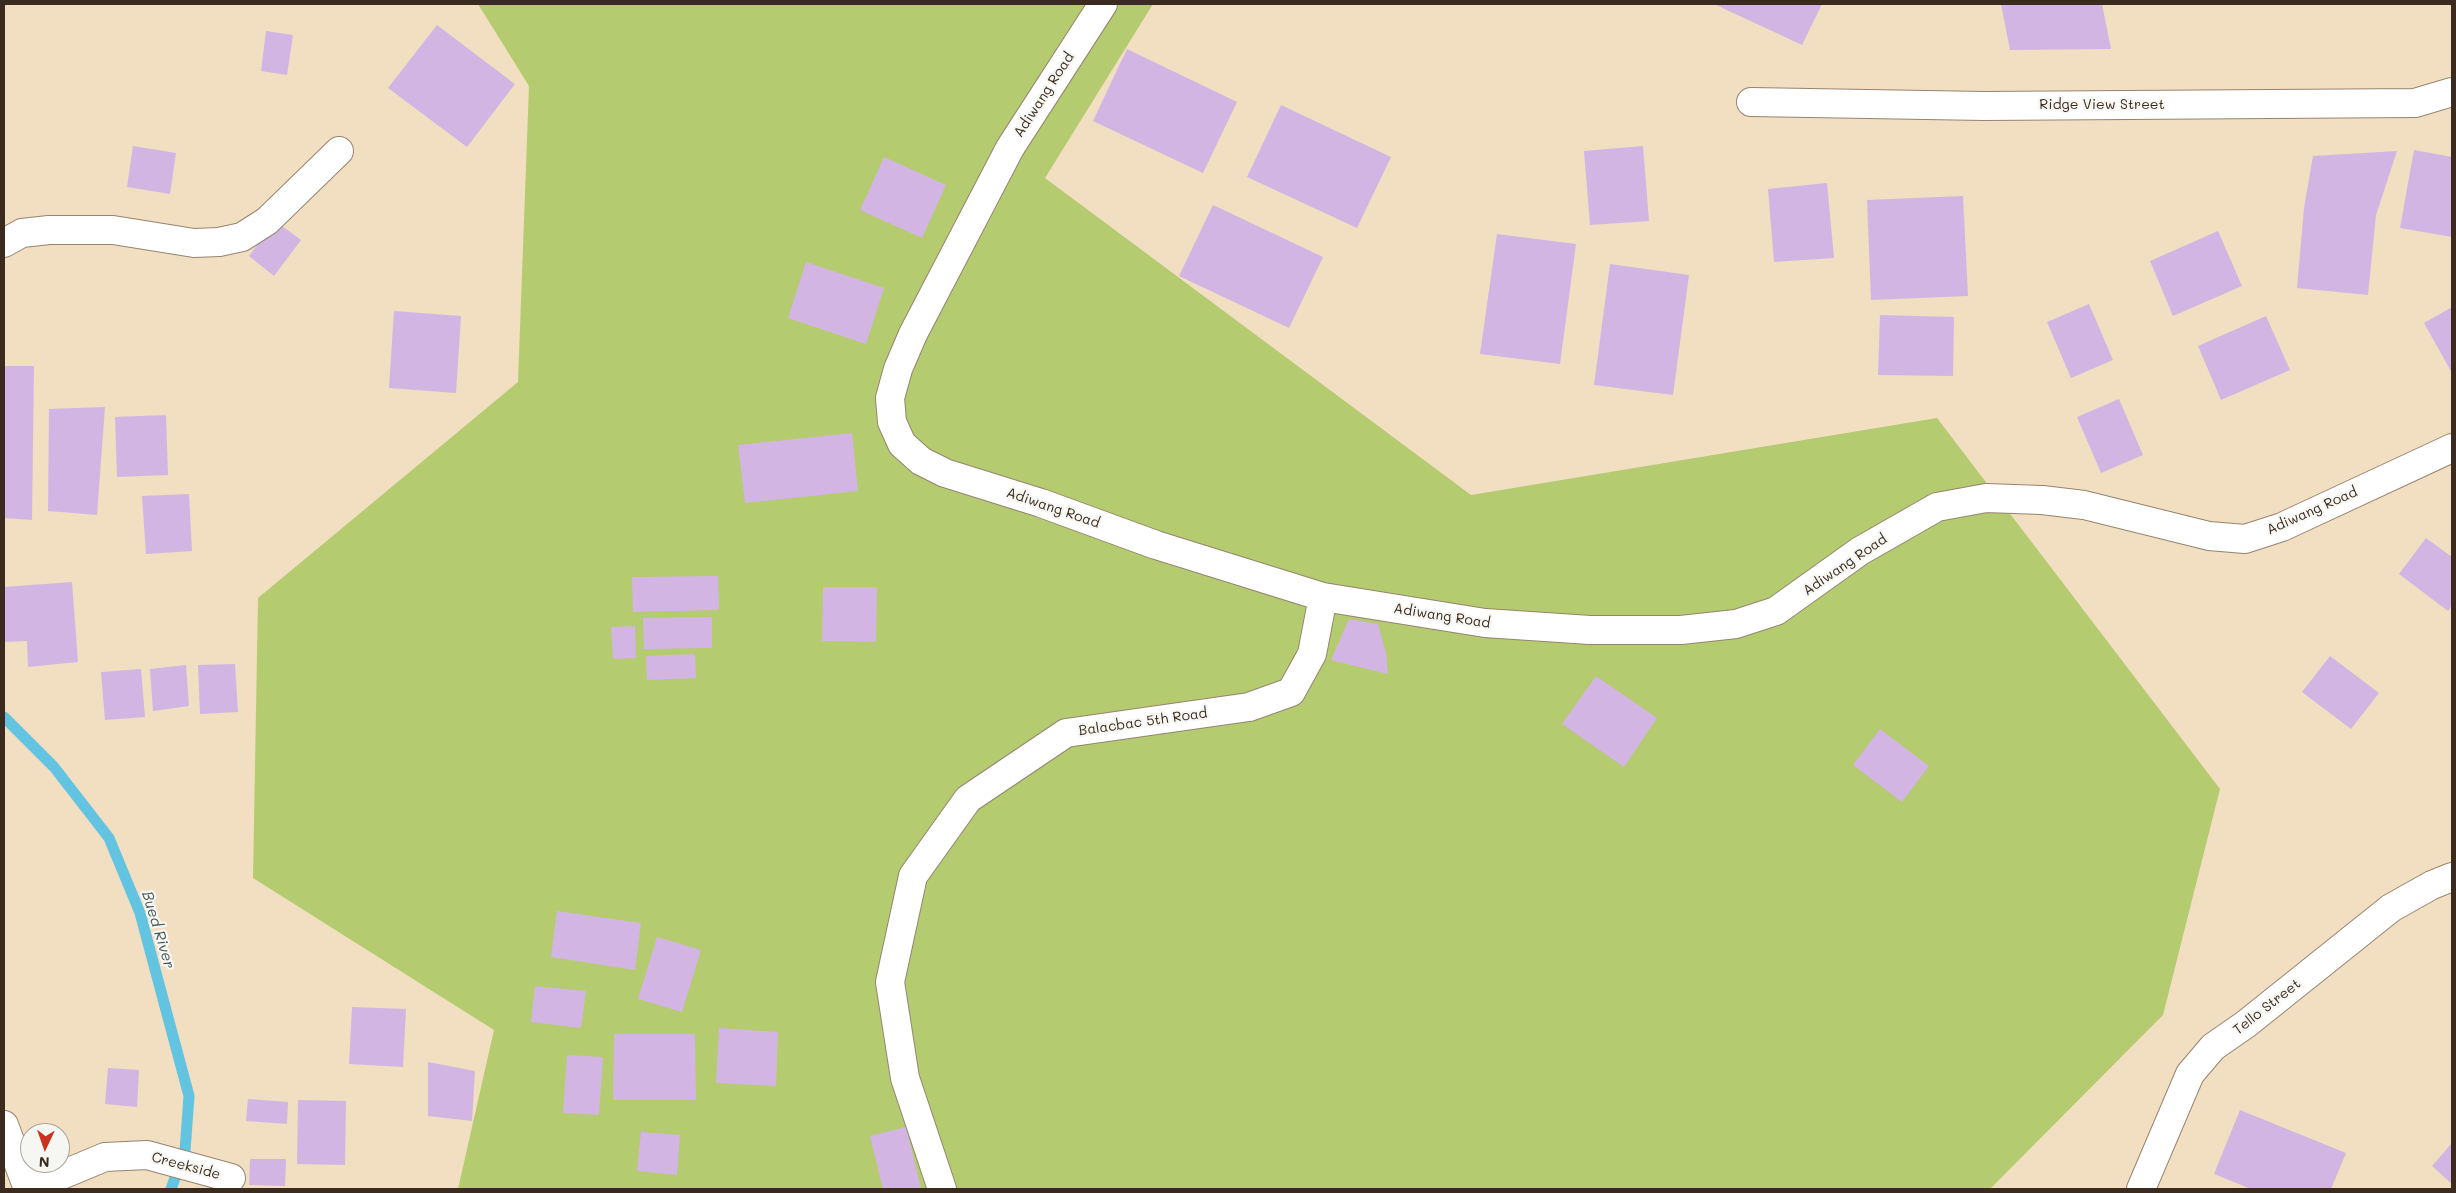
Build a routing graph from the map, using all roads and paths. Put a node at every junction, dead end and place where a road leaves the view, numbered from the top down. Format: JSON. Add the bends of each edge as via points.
{"nodes":[{"id":1,"x":1104,"y":4,"type":"edge"},
{"id":2,"x":2452,"y":92,"type":"edge"},
{"id":3,"x":1750,"y":102,"type":"dead end"},
{"id":4,"x":339,"y":151,"type":"dead end"},
{"id":5,"x":4,"y":243,"type":"edge"},
{"id":6,"x":2452,"y":448,"type":"edge"},
{"id":7,"x":1322,"y":597,"type":"junction"},
{"id":8,"x":2452,"y":877,"type":"edge"},
{"id":9,"x":4,"y":1125,"type":"edge"},
{"id":10,"x":231,"y":1178,"type":"dead end"},
{"id":11,"x":28,"y":1189,"type":"edge"},
{"id":12,"x":942,"y":1189,"type":"edge"},
{"id":13,"x":2141,"y":1189,"type":"edge"}],
"edges":[{"from":1,"to":7,"type":"street","name":"Adiwang Road","via":[[1010,148],[913,334],[890,398],[892,422],[902,444],[922,461],[945,473]]},
{"from":2,"to":3,"type":"street","name":"Ridge View Street","via":[[2415,103],[1984,106]]},
{"from":4,"to":5,"type":"street","via":[[267,221],[242,237],[194,243],[113,230],[49,230],[22,233]]},
{"from":6,"to":7,"type":"street","name":"Adiwang Road","via":[[2282,527],[2245,539],[2209,536],[2084,505],[2042,500],[1986,498],[1937,507],[1860,551],[1776,611],[1736,624],[1681,630],[1599,630],[1485,623]]},
{"from":7,"to":12,"type":"street","name":"Balacbac 5th Road","via":[[1312,654],[1290,692],[1249,706],[1066,733],[968,800],[913,876],[890,982],[905,1078]]},
{"from":8,"to":13,"type":"street","name":"Tello Street","via":[[2391,908],[2212,1048],[2190,1074]]},
{"from":9,"to":11,"type":"street"},
{"from":10,"to":11,"type":"street","name":"Creekside","via":[[147,1155],[105,1157]]}]}
